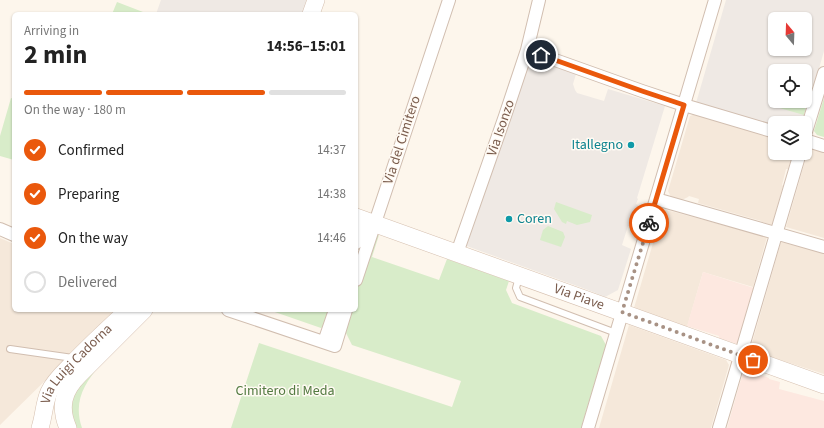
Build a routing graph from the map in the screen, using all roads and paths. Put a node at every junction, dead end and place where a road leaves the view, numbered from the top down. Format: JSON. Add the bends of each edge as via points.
{"nodes":[{"id":1,"x":316,"y":0,"type":"edge"},
{"id":2,"x":448,"y":0,"type":"edge"},
{"id":3,"x":715,"y":0,"type":"edge"},
{"id":4,"x":539,"y":1,"type":"edge"},
{"id":5,"x":312,"y":12,"type":"edge"},
{"id":6,"x":527,"y":50,"type":"junction"},
{"id":7,"x":824,"y":73,"type":"edge"},
{"id":8,"x":684,"y":105,"type":"junction"},
{"id":9,"x":811,"y":116,"type":"edge"},
{"id":10,"x":768,"y":130,"type":"edge"},
{"id":11,"x":812,"y":142,"type":"edge"},
{"id":12,"x":824,"y":146,"type":"edge"},
{"id":13,"x":798,"y":160,"type":"edge"},
{"id":14,"x":656,"y":199,"type":"junction"},
{"id":15,"x":365,"y":220,"type":"edge"},
{"id":16,"x":0,"y":229,"type":"edge"},
{"id":17,"x":776,"y":233,"type":"junction"},
{"id":18,"x":12,"y":234,"type":"edge"},
{"id":19,"x":358,"y":239,"type":"edge"},
{"id":20,"x":824,"y":247,"type":"edge"},
{"id":21,"x":457,"y":253,"type":"junction"},
{"id":22,"x":358,"y":267,"type":"edge"},
{"id":23,"x":520,"y":276,"type":"junction"},
{"id":24,"x":126,"y":312,"type":"edge"},
{"id":25,"x":142,"y":312,"type":"edge"},
{"id":26,"x":234,"y":312,"type":"edge"},
{"id":27,"x":334,"y":312,"type":"edge"},
{"id":28,"x":345,"y":312,"type":"edge"},
{"id":29,"x":622,"y":312,"type":"junction"},
{"id":30,"x":616,"y":333,"type":"junction"},
{"id":31,"x":329,"y":344,"type":"junction"},
{"id":32,"x":10,"y":349,"type":"dead end"},
{"id":33,"x":741,"y":356,"type":"junction"},
{"id":34,"x":77,"y":359,"type":"junction"},
{"id":35,"x":824,"y":385,"type":"edge"},
{"id":36,"x":40,"y":428,"type":"edge"},
{"id":37,"x":64,"y":428,"type":"edge"},
{"id":38,"x":68,"y":428,"type":"edge"},
{"id":39,"x":588,"y":428,"type":"edge"},
{"id":40,"x":719,"y":428,"type":"edge"}],
"edges":[{"from":1,"to":5,"type":"street"},
{"from":2,"to":15,"type":"street","name":"Via del Cimitero"},
{"from":3,"to":8,"type":"street"},
{"from":4,"to":6,"type":"street","name":"Via Isonzo"},
{"from":6,"to":8,"type":"street"},
{"from":6,"to":21,"type":"street","name":"Via Isonzo"},
{"from":7,"to":9,"type":"street"},
{"from":8,"to":10,"type":"street"},
{"from":8,"to":14,"type":"street"},
{"from":11,"to":12,"type":"street"},
{"from":13,"to":17,"type":"street"},
{"from":14,"to":17,"type":"street"},
{"from":14,"to":29,"type":"street"},
{"from":15,"to":19,"type":"street","name":"Via del Cimitero"},
{"from":15,"to":21,"type":"street","name":"Via Piave"},
{"from":15,"to":22,"type":"street","name":"Via del Cimitero"},
{"from":16,"to":18,"type":"street"},
{"from":17,"to":20,"type":"street"},
{"from":17,"to":33,"type":"street"},
{"from":21,"to":23,"type":"street","name":"Via Piave"},
{"from":23,"to":29,"type":"street","name":"Via Piave"},
{"from":23,"to":30,"type":"lane","via":[[516,288],[520,297]]},
{"from":24,"to":34,"type":"street","name":"Via Luigi Cadorna"},
{"from":25,"to":38,"type":"street","name":"Via Luigi Cadorna","via":[[70,385],[63,403],[63,414]]},
{"from":26,"to":31,"type":"street"},
{"from":27,"to":31,"type":"street"},
{"from":28,"to":31,"type":"street"},
{"from":29,"to":30,"type":"street"},
{"from":29,"to":33,"type":"street","name":"Via Piave"},
{"from":30,"to":39,"type":"street"},
{"from":32,"to":34,"type":"lane"},
{"from":33,"to":35,"type":"street","name":"Via Piave"},
{"from":33,"to":40,"type":"street"},
{"from":34,"to":36,"type":"street","name":"Via Luigi Cadorna","via":[[51,387]]},
{"from":36,"to":37,"type":"street","via":[[49,424]]}]}
